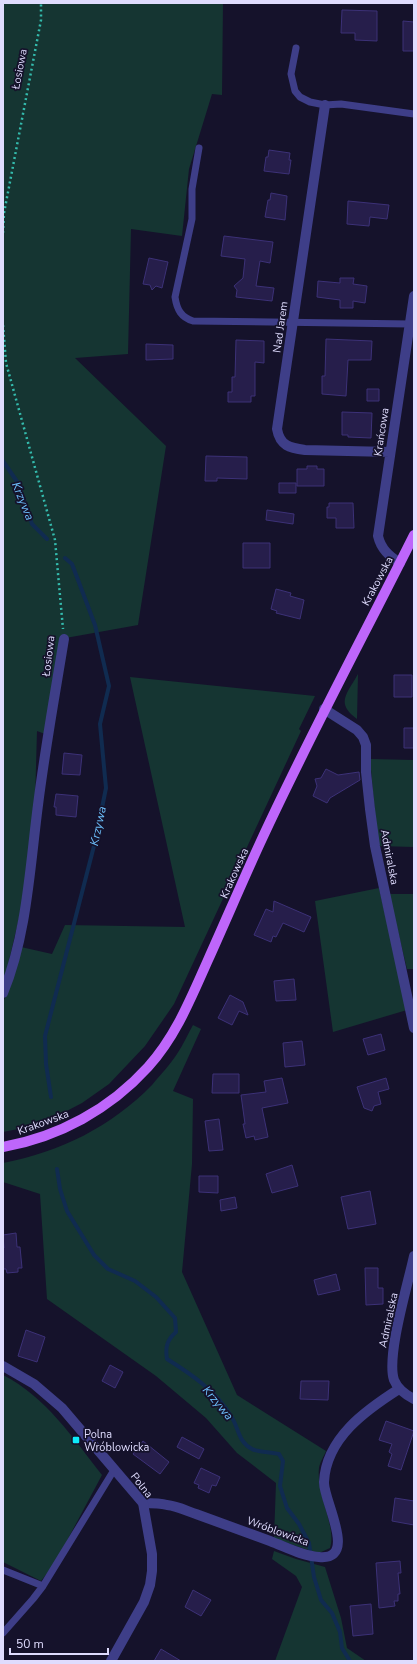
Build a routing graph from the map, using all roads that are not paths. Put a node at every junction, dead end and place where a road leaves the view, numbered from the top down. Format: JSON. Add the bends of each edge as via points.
{"nodes":[{"id":1,"x":296,"y":48,"type":"dead end"},
{"id":2,"x":325,"y":105,"type":"junction"},
{"id":3,"x":414,"y":114,"type":"edge"},
{"id":4,"x":199,"y":148,"type":"dead end"},
{"id":5,"x":414,"y":296,"type":"edge"},
{"id":6,"x":293,"y":322,"type":"junction"},
{"id":7,"x":410,"y":324,"type":"junction"},
{"id":8,"x":390,"y":452,"type":"junction"},
{"id":9,"x":414,"y":535,"type":"edge"},
{"id":10,"x":400,"y":563,"type":"junction"},
{"id":11,"x":64,"y":639,"type":"road end"},
{"id":12,"x":324,"y":710,"type":"junction"},
{"id":13,"x":3,"y":993,"type":"edge"},
{"id":14,"x":414,"y":1028,"type":"edge"},
{"id":15,"x":3,"y":1147,"type":"edge"},
{"id":16,"x":414,"y":1256,"type":"edge"},
{"id":17,"x":3,"y":1366,"type":"edge"},
{"id":18,"x":399,"y":1389,"type":"junction"},
{"id":19,"x":414,"y":1399,"type":"edge"},
{"id":20,"x":114,"y":1470,"type":"junction"},
{"id":21,"x":143,"y":1503,"type":"junction"},
{"id":22,"x":3,"y":1570,"type":"edge"},
{"id":23,"x":43,"y":1586,"type":"junction"},
{"id":24,"x":3,"y":1633,"type":"edge"},
{"id":25,"x":111,"y":1661,"type":"edge"}],
"edges":[{"from":1,"to":2,"type":"lane","via":[[291,74],[295,91],[310,102]]},
{"from":2,"to":3,"type":"lane","via":[[340,104]]},
{"from":2,"to":6,"type":"street","name":"Nad Jarem"},
{"from":4,"to":6,"type":"lane","via":[[192,189],[192,219],[175,297],[176,307],[186,318],[193,321]]},
{"from":5,"to":7,"type":"street","name":"Krańcowa"},
{"from":6,"to":7,"type":"lane"},
{"from":6,"to":8,"type":"street","name":"Nad Jarem","via":[[277,429],[278,438],[292,448],[305,450]]},
{"from":7,"to":8,"type":"street","name":"Krańcowa"},
{"from":8,"to":10,"type":"street","name":"Krańcowa","via":[[378,536],[384,550]]},
{"from":9,"to":10,"type":"main road","name":"Krakowska"},
{"from":10,"to":12,"type":"main road","name":"Krakowska"},
{"from":11,"to":13,"type":"street","name":"Łosiowa","via":[[38,802],[26,901],[18,946]]},
{"from":12,"to":14,"type":"street","name":"Admiralska","via":[[358,730],[366,746],[369,802],[375,846]]},
{"from":12,"to":15,"type":"main road","name":"Krakowska","via":[[287,785],[183,1016],[164,1046],[149,1066],[110,1102],[56,1132]]},
{"from":16,"to":18,"type":"street","name":"Admiralska","via":[[392,1358],[394,1377]]},
{"from":17,"to":20,"type":"street","name":"Polna","via":[[34,1384],[62,1408]]},
{"from":18,"to":19,"type":"street"},
{"from":18,"to":21,"type":"street","name":"Wróblowicka","via":[[357,1419],[329,1455],[324,1483],[338,1543],[334,1554],[330,1556],[318,1557],[298,1552],[168,1505]]},
{"from":20,"to":21,"type":"street","name":"Polna"},
{"from":20,"to":23,"type":"lane"},
{"from":21,"to":25,"type":"street","name":"Polna","via":[[152,1554],[150,1585],[144,1602]]},
{"from":22,"to":23,"type":"lane"},
{"from":23,"to":24,"type":"lane"}]}
